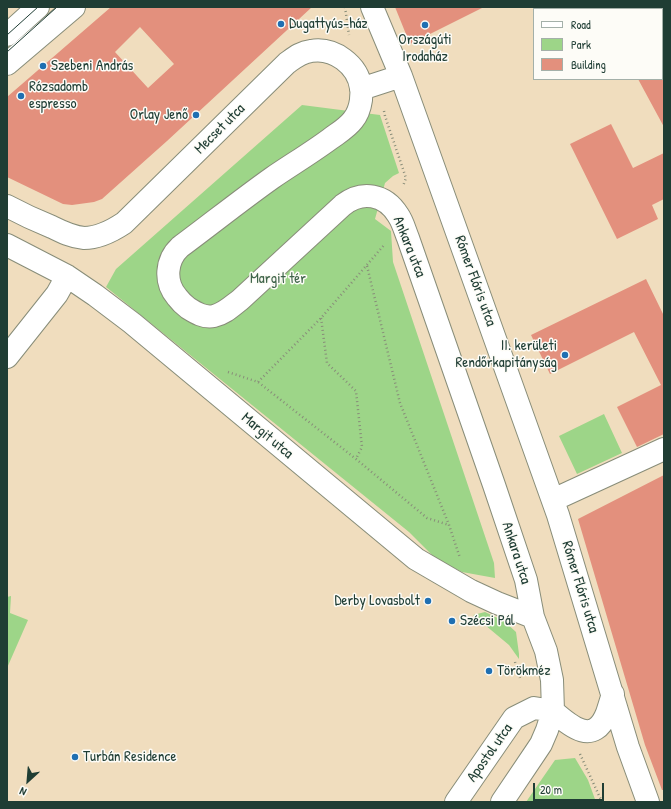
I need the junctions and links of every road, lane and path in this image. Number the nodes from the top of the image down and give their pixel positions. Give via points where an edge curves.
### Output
1 (38, 7) edge
2 (74, 7) edge
3 (345, 7) edge
4 (372, 7) edge
5 (349, 35) dead end
6 (7, 36) edge
7 (7, 64) edge
8 (401, 76) junction
9 (362, 89) junction
10 (385, 116) dead end
11 (406, 178) dead end
12 (7, 206) edge
13 (386, 243) dead end
14 (7, 245) edge
15 (366, 266) junction
16 (67, 276) junction
17 (321, 318) junction
18 (7, 357) edge
19 (224, 370) dead end
20 (258, 382) junction
21 (664, 448) edge
22 (356, 459) junction
23 (553, 500) junction
24 (449, 525) junction
25 (471, 591) junction
26 (534, 617) junction
27 (515, 662) dead end
28 (520, 678) dead end
29 (613, 694) junction
30 (559, 717) junction
31 (456, 802) edge
32 (502, 802) edge
33 (602, 802) edge
34 (648, 802) edge

1 - 6 street
2 - 7 street
3 - 5 path
4 - 8 street, Rómer Flóris utca
8 - 9 street
8 - 23 street, Rómer Flóris utca
9 - 12 street, Mecset utca via 354,69 340,57 329,52 311,50 302,53 287,63 124,223 98,236 84,238 70,235
9 - 26 street, Ankara utca via 358,112 348,126 175,252 169,264 168,277 172,291 194,312 207,316 222,314 349,200 366,196 385,201 403,224 526,580
10 - 11 path
13 - 15 path
14 - 16 street, Margit utca
15 - 17 path
15 - 24 path via 400,403
16 - 18 street via 57,294
16 - 25 street, Margit utca via 132,323 416,559
17 - 20 path
17 - 22 path via 327,363 356,391 362,447
19 - 20 path
20 - 22 path
21 - 23 street
22 - 24 path via 427,518
23 - 29 street, Rómer Flóris utca
24 - 25 path
25 - 26 street, Margit utca
26 - 30 street, Ankara utca via 546,651
27 - 28 path
29 - 30 street via 601,724 592,731 579,730
29 - 34 street, Rómer Flóris utca via 628,747
30 - 31 street, Apostol utca via 534,708 514,718
30 - 32 street, Ankara utca via 547,730 542,744
30 - 33 path

